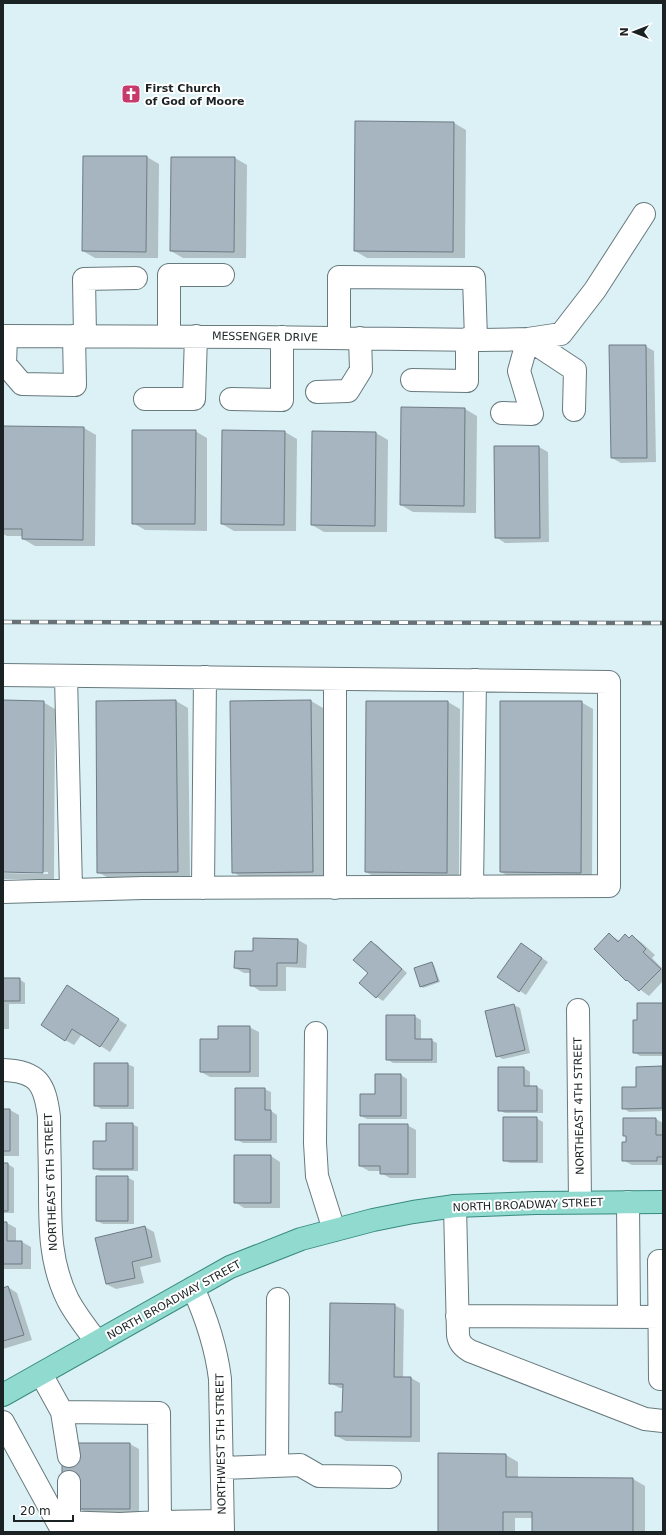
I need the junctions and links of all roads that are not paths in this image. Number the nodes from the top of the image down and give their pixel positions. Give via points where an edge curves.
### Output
1 (644, 214) dead end
2 (223, 275) dead end
3 (136, 278) dead end
4 (4, 336) edge
5 (80, 336) junction
6 (169, 336) junction
7 (196, 336) junction
8 (282, 337) junction
9 (339, 338) junction
10 (360, 338) junction
11 (472, 339) junction
12 (528, 339) junction
13 (412, 380) dead end
14 (317, 392) dead end
15 (145, 399) dead end
16 (231, 399) dead end
17 (574, 410) dead end
18 (502, 413) dead end
19 (3, 675) edge
20 (66, 676) junction
21 (205, 677) junction
22 (335, 679) junction
23 (475, 680) junction
24 (472, 887) junction
25 (203, 888) junction
26 (336, 888) junction
27 (71, 890) junction
28 (3, 892) edge
29 (578, 1010) dead end
30 (316, 1033) dead end
31 (3, 1070) edge
32 (580, 1202) junction
33 (628, 1202) junction
34 (663, 1202) edge
35 (455, 1206) junction
36 (334, 1230) junction
37 (663, 1260) edge
38 (193, 1288) junction
39 (278, 1299) dead end
40 (457, 1316) junction
41 (629, 1317) junction
42 (661, 1317) edge
43 (97, 1342) junction
44 (41, 1374) junction
45 (663, 1379) edge
46 (3, 1395) edge
47 (62, 1412) junction
48 (663, 1421) edge
49 (3, 1422) edge
50 (69, 1456) dead end
51 (277, 1466) junction
52 (222, 1468) junction
53 (390, 1477) dead end
54 (69, 1482) dead end
55 (160, 1522) junction
56 (64, 1526) edge
57 (223, 1526) edge
58 (123, 1528) edge

1 - 12 street, MESSENGER DRIVE via 595,290 561,334
2 - 6 street via 169,275
3 - 5 street via 84,279
4 - 5 street, MESSENGER DRIVE
4 - 5 street via 5,364 22,384 75,385
5 - 6 street, MESSENGER DRIVE
6 - 7 street, MESSENGER DRIVE
7 - 8 street, MESSENGER DRIVE
7 - 15 street via 194,399
8 - 9 street, MESSENGER DRIVE
8 - 16 street via 282,400
9 - 10 street, MESSENGER DRIVE
9 - 11 street via 339,277 474,278
10 - 11 street, MESSENGER DRIVE
10 - 14 street via 361,370 348,391
11 - 12 street, MESSENGER DRIVE
11 - 13 street via 467,381
12 - 17 street via 575,370
12 - 18 street via 519,371 532,414
19 - 20 street
20 - 21 street
20 - 27 street
21 - 22 street
21 - 25 street
22 - 23 street
22 - 26 street
23 - 24 street
23 - 24 street via 609,682 609,886
24 - 26 street
25 - 26 street
25 - 27 street
27 - 28 street
29 - 32 street, NORTHEAST 4TH STREET
30 - 36 street via 317,1176
31 - 43 street, NORTHEAST 6TH STREET via 26,1073 34,1077 40,1084 47,1102 51,1248 67,1298
32 - 33 main road, NORTH BROADWAY STREET
32 - 35 main road, NORTH BROADWAY STREET
33 - 34 main road, NORTH BROADWAY STREET
33 - 41 street
35 - 36 main road, NORTH BROADWAY STREET via 413,1212
35 - 40 street
36 - 38 main road, NORTH BROADWAY STREET via 267,1251 230,1267
37 - 42 street via 659,1261
38 - 43 main road, NORTH BROADWAY STREET
38 - 52 street, NORTHWEST 5TH STREET via 207,1320 217,1356 222,1399
39 - 51 street
40 - 41 street
40 - 48 street via 458,1340 470,1351 645,1419
41 - 42 street
42 - 45 street via 660,1379
43 - 44 main road, NORTH BROADWAY STREET
44 - 46 main road, NORTH BROADWAY STREET
44 - 47 street
47 - 50 street
47 - 55 street via 158,1413
49 - 56 street
51 - 52 street
51 - 53 street via 300,1465 319,1476
52 - 57 street, NORTHWEST 5TH STREET
54 - 56 street
55 - 57 street
55 - 58 street
56 - 58 street

